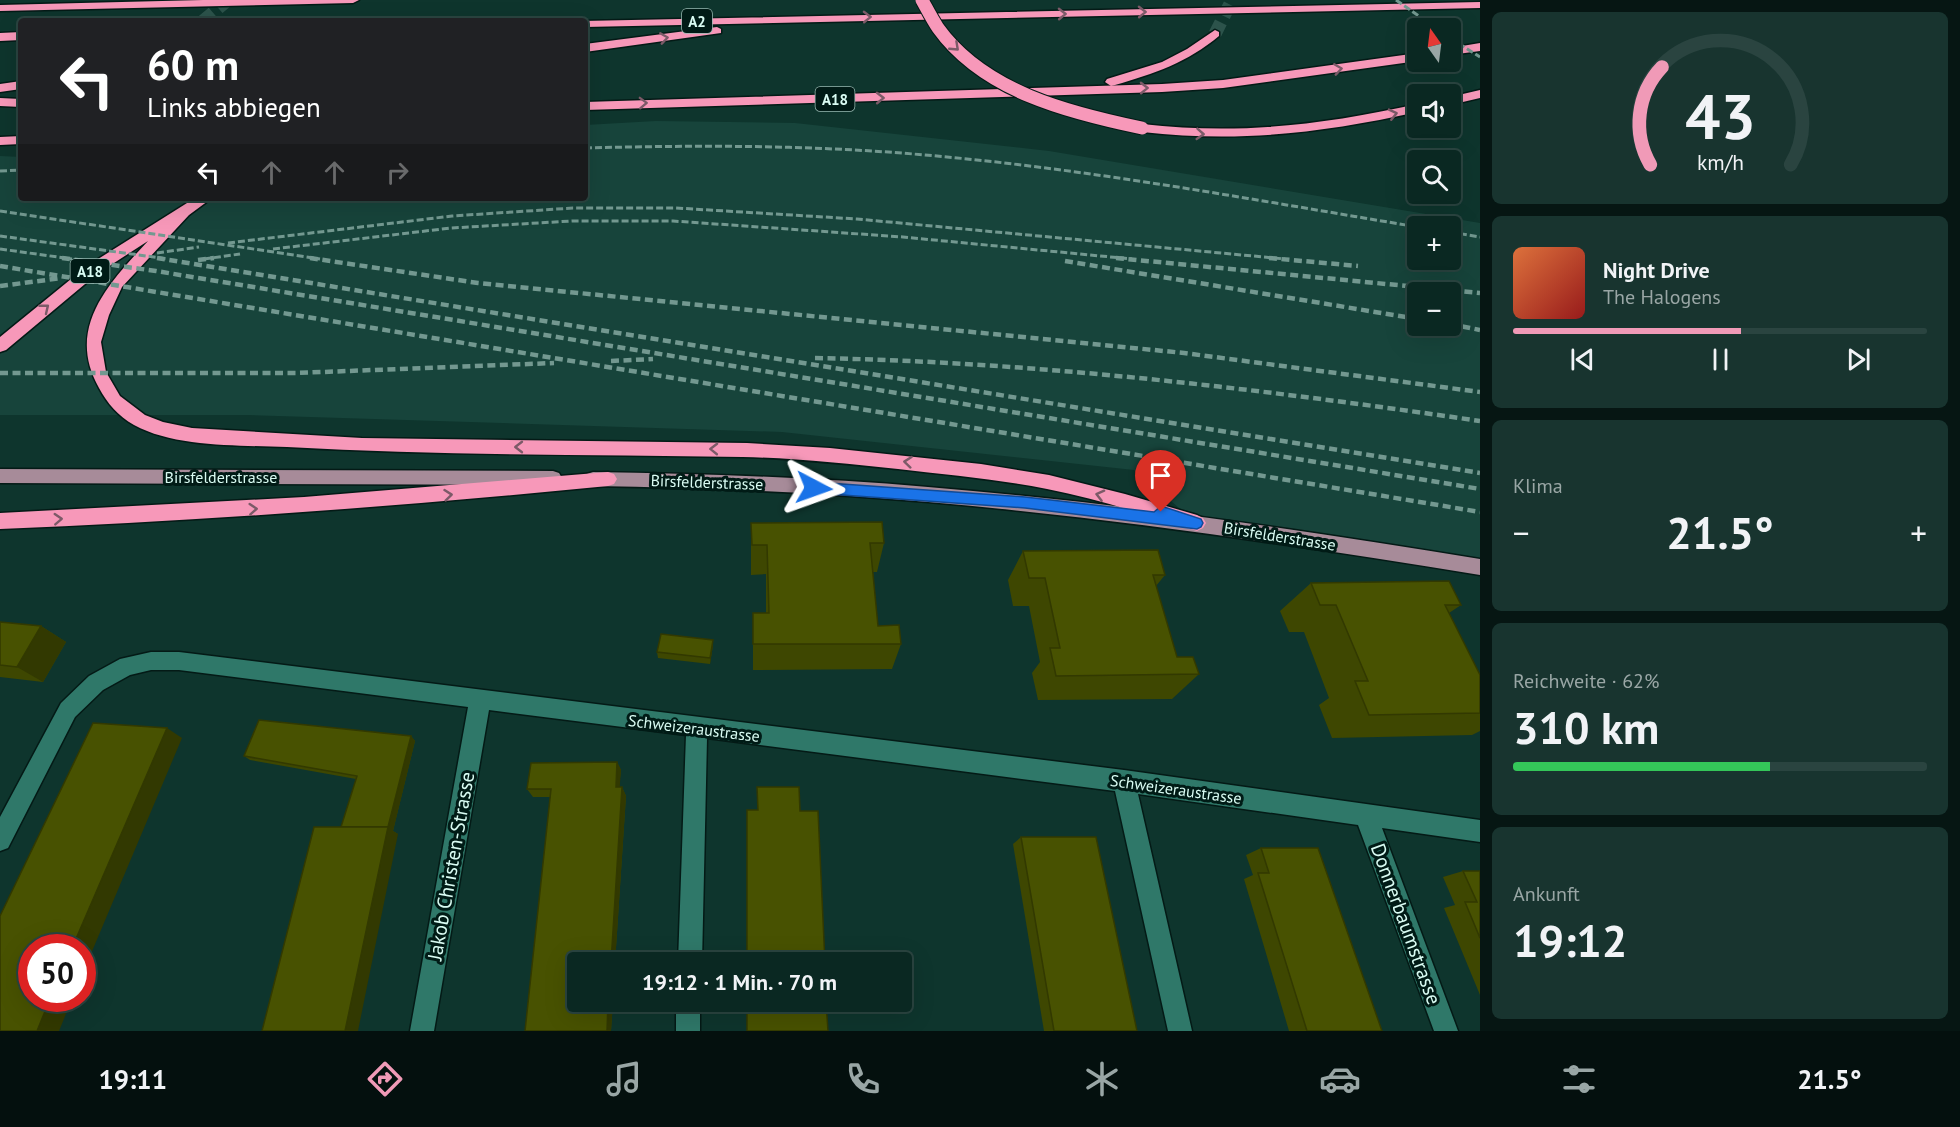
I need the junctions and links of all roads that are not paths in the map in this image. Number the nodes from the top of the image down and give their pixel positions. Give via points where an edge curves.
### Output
1 (32, 0) edge
2 (353, 0) edge
3 (922, 0) edge
4 (0, 2) edge
5 (1480, 5) edge
6 (0, 8) edge
7 (809, 18) junction
8 (588, 24) edge
9 (1215, 34) tunnel mouth
10 (18, 36) edge
11 (0, 37) edge
12 (1480, 47) edge
13 (588, 48) edge
14 (1461, 50) edge
15 (1407, 59) edge
16 (18, 86) edge
17 (0, 89) edge
18 (1086, 89) junction
19 (1480, 94) edge
20 (1461, 98) edge
21 (0, 102) edge
22 (18, 103) edge
23 (588, 106) edge
24 (1407, 110) edge
25 (18, 140) edge
26 (0, 141) edge
27 (199, 201) edge
28 (188, 207) junction
29 (0, 346) edge
30 (0, 476) edge
31 (608, 479) junction
32 (0, 521) edge
33 (1197, 523) junction
34 (1480, 567) edge
35 (480, 700) junction
36 (696, 728) junction
37 (1124, 781) junction
38 (1366, 816) junction
39 (1480, 831) edge
40 (0, 840) edge
41 (690, 952) edge
42 (688, 1012) edge
43 (422, 1031) edge
44 (688, 1031) edge
45 (1180, 1031) edge
46 (1446, 1031) edge

1 - 4 highway
2 - 6 highway
3 -> 24 highway, bridge via 950,43 987,72 1059,107 1099,119 1142,128 1219,135 1275,134
7 -> 5 highway, A2
7 - 8 highway, A2
13 -> 7 highway
9 - 18 highway, A18 via 1186,57
10 - 11 highway
12 - 14 highway
18 -> 15 highway via 1223,84
16 - 17 street
23 -> 18 highway, A18
19 - 20 highway
21 - 22 highway
25 - 26 highway
27 - 28 highway, A18
29 -> 28 highway, A18 via 92,270
33 -> 28 highway via 1049,482 850,457 747,450 362,445 192,435 162,428 139,420 114,400 98,372 93,342 116,284
30 - 31 main road, Birsfelderstrasse
32 -> 31 highway via 414,498
31 - 33 main road, Birsfelderstrasse via 739,483 1025,502
33 - 34 main road, Birsfelderstrasse
35 - 36 street, Schweizeraustrasse
35 - 40 street, Schweizeraustrasse via 179,661 127,666 96,683 68,710
35 - 43 street, Jakob Christen-Strasse
36 - 37 street, Schweizeraustrasse
36 - 41 street
37 - 38 street, Schweizeraustrasse
37 - 45 street
38 - 39 street, Schweizeraustrasse
38 - 46 street, Donnerbaumstrasse
42 - 44 street

